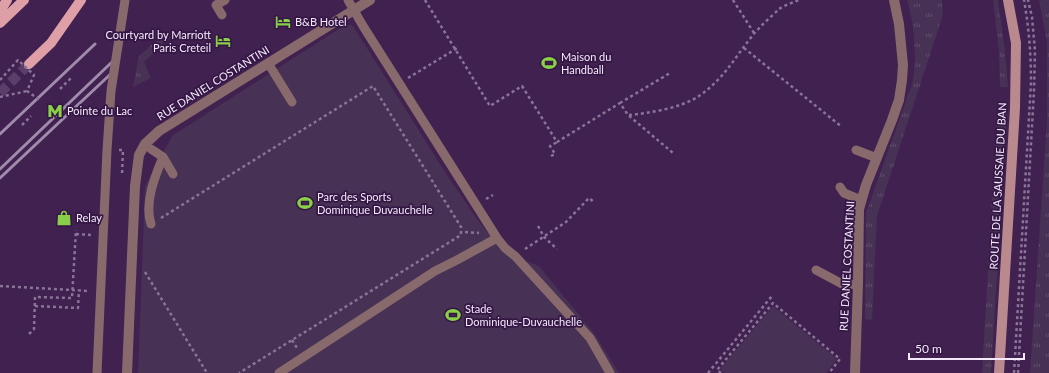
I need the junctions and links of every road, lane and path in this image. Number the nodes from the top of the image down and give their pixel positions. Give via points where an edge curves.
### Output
1 (7, 0) edge
2 (24, 0) edge
3 (81, 0) edge
4 (125, 0) edge
5 (225, 0) edge
6 (348, 0) edge
7 (370, 0) edge
8 (425, 0) edge
9 (733, 0) edge
10 (798, 0) edge
11 (894, 0) edge
12 (1008, 0) edge
13 (1028, 0) edge
14 (354, 10) junction
15 (0, 11) edge
16 (222, 15) dead end
17 (0, 23) edge
18 (754, 33) junction
19 (459, 47) dead end
20 (744, 48) junction
21 (456, 49) junction
22 (268, 63) junction
23 (29, 64) tunnel mouth
24 (670, 73) dead end
25 (71, 78) dead end
26 (0, 80) edge
27 (399, 84) junction
28 (60, 88) dead end
29 (27, 91) junction
30 (0, 97) edge
31 (41, 101) dead end
32 (292, 102) dead end
33 (620, 103) junction
34 (628, 115) junction
35 (31, 116) dead end
36 (22, 125) dead end
37 (842, 127) dead end
38 (557, 142) junction
39 (151, 149) dead end
40 (856, 150) dead end
41 (673, 153) dead end
42 (550, 156) dead end
43 (163, 157) junction
44 (877, 158) junction
45 (173, 174) dead end
46 (840, 187) dead end
47 (861, 200) junction
48 (594, 202) dead end
49 (87, 215) dead end
50 (92, 215) dead end
51 (151, 224) joint
52 (538, 226) dead end
53 (76, 230) dead end
54 (544, 237) junction
55 (497, 238) junction
56 (557, 248) dead end
57 (515, 256) junction
58 (141, 266) dead end
59 (816, 270) dead end
60 (858, 284) junction
61 (0, 286) edge
62 (73, 289) junction
63 (79, 290) junction
64 (89, 290) dead end
65 (772, 296) dead end
66 (35, 306) junction
67 (29, 334) dead end
68 (97, 373) edge
69 (127, 373) edge
70 (207, 373) edge
71 (239, 373) edge
72 (279, 373) edge
73 (610, 373) edge
74 (708, 373) edge
75 (721, 373) edge
76 (829, 373) edge
77 (855, 373) edge
78 (999, 373) edge
79 (1018, 373) edge

1 - 15 main road
2 - 17 main road
3 - 23 main road via 51,43
4 - 68 lane, bridge via 111,91
5 - 16 lane via 216,6
6 - 14 lane
7 - 14 street, RUE DANIEL COSTANTINI
8 - 21 path
9 - 18 path
10 - 18 path via 781,8
11 - 44 street, RUE DANIEL COSTANTINI via 899,24 902,80 899,100
12 - 78 main road, ROUTE DE LA SAUSSAIE DU BAN via 1016,43 1015,108
13 - 79 path via 1035,51 1034,91
14 - 22 street, RUE DANIEL COSTANTINI
14 - 27 lane
18 - 20 path
19 - 21 path
20 - 34 path via 727,71 698,97 673,107
20 - 37 path
21 - 27 path
21 - 38 path via 490,106 522,86
22 - 32 lane
22 - 69 street, RUE DANIEL COSTANTINI via 159,130 145,144 139,155 135,186
24 - 33 path
25 - 28 path
26 - 29 path, bridge via 18,60 34,75
27 - 55 lane
29 - 30 path
29 - 31 path, bridge
33 - 34 path
33 - 38 path
34 - 41 path
35 - 36 path
38 - 42 path via 550,146 555,154
39 - 43 lane
40 - 44 lane
43 - 45 lane
43 - 51 lane via 152,189 149,206
44 - 47 street, RUE DANIEL COSTANTINI
46 - 47 lane via 844,193
47 - 60 street, RUE DANIEL COSTANTINI
48 - 54 path via 589,198 566,222
49 - 50 path
51 - 71 path via 373,86 461,227 461,235
52 - 54 path
53 - 62 path
54 - 56 path
54 - 57 path
55 - 57 lane
55 - 72 lane via 435,271
57 - 73 lane via 590,338
58 - 70 path
59 - 60 lane via 844,285
60 - 77 street, RUE DANIEL COSTANTINI
61 - 62 path
62 - 63 path
62 - 66 path via 72,298 35,297
63 - 64 path
63 - 66 path via 78,308
65 - 74 path
66 - 67 path via 34,329
75 - 76 path via 717,370 773,303 840,359

